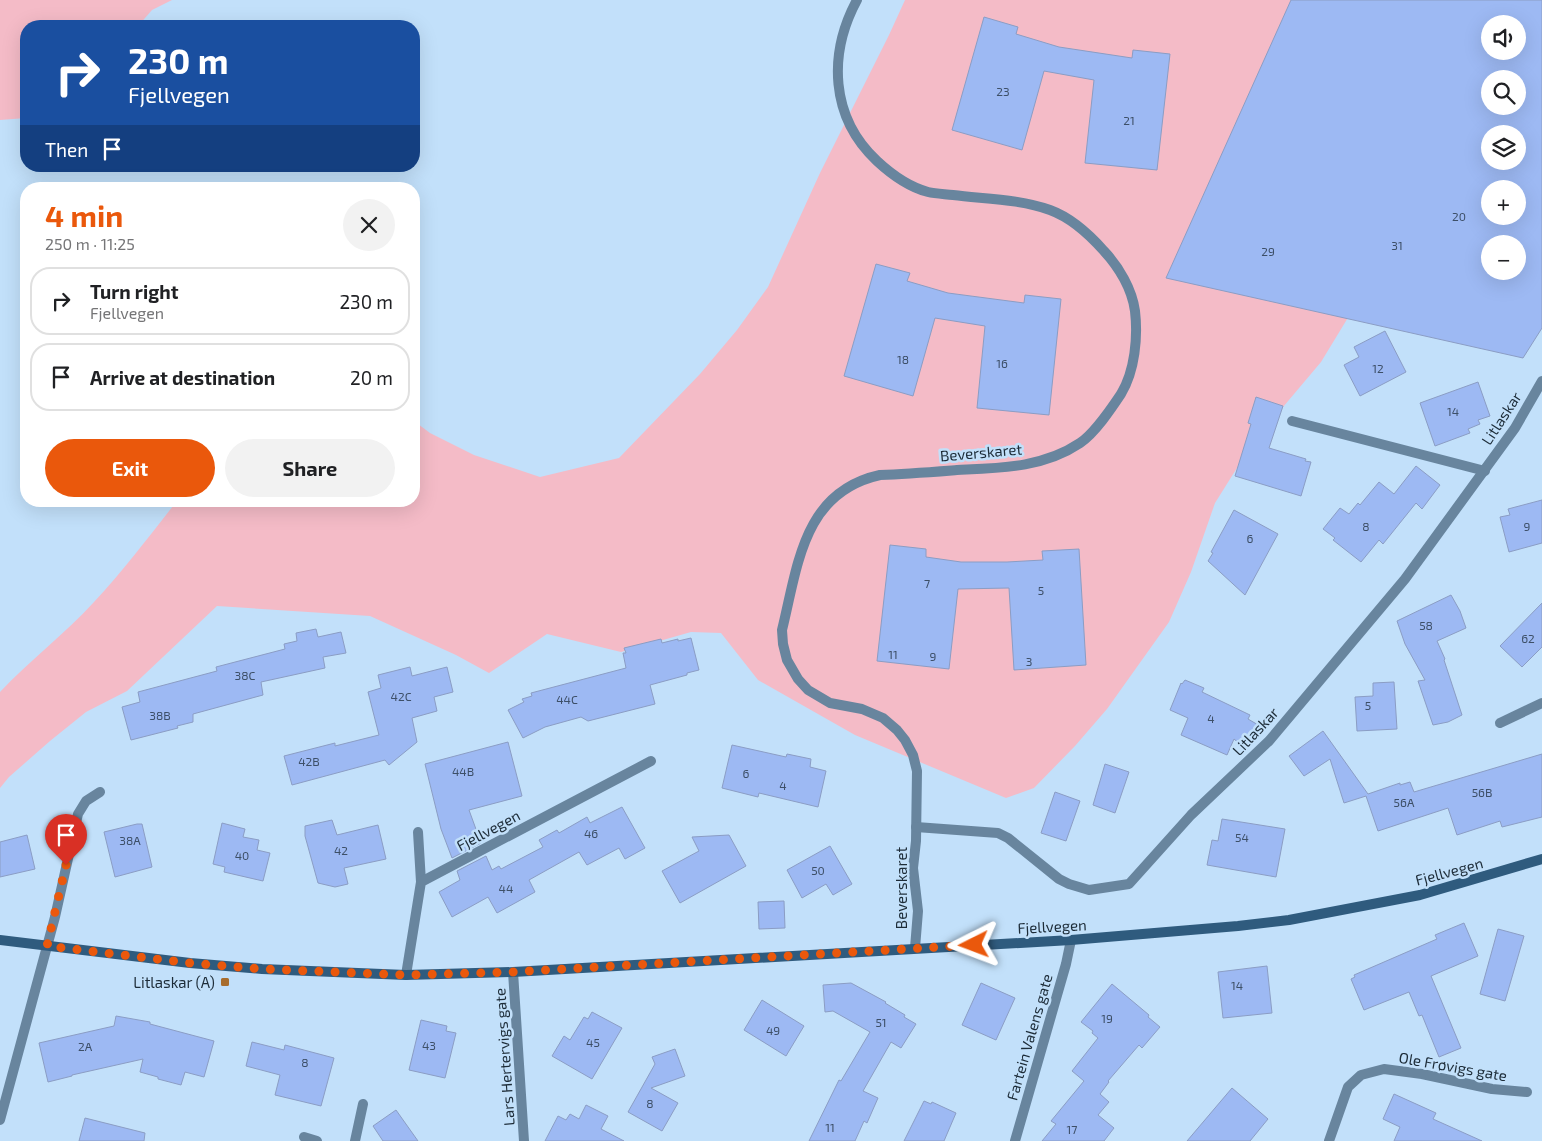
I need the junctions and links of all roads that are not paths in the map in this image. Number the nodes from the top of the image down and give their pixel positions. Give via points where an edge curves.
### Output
1 (857, 0) edge
2 (1542, 381) edge
3 (1292, 421) dead end
4 (1484, 471) junction
5 (1542, 703) edge
6 (1500, 723) dead end
7 (651, 761) dead end
8 (100, 792) dead end
9 (916, 827) junction
10 (418, 832) dead end
11 (998, 834) joint
12 (1542, 859) edge
13 (421, 882) junction
14 (0, 940) edge
15 (1071, 940) junction
16 (47, 946) junction
17 (915, 948) junction
18 (513, 972) junction
19 (406, 975) junction
20 (1527, 1092) dead end
21 (363, 1104) dead end
22 (0, 1120) edge
23 (304, 1137) dead end
24 (317, 1141) edge
25 (355, 1141) edge
26 (524, 1141) edge
27 (1015, 1141) edge
28 (1330, 1141) edge

1 - 9 street, Beverskaret via 839,50 838,87 852,128 876,160 890,173 928,192 1018,203 1050,210 1073,222 1094,239 1125,279 1133,299 1136,326 1135,348 1122,392 1082,442 1054,458 1014,467 880,475 865,479 830,500 818,515 802,547 782,630 787,660 808,690 841,706 862,709 884,718 905,740 917,771
2 - 4 street, Litlaskar via 1515,428
3 - 4 street
4 - 11 street, Litlaskar via 1405,579 1269,741 1191,815 1129,884 1089,890 1074,886
5 - 6 street
7 - 13 street, Fjellvegen
8 - 16 street via 86,801 78,814
9 - 11 street, Beverskaret
9 - 17 street, Beverskaret via 913,868 918,912
10 - 13 street
12 - 15 main road, Fjellvegen via 1420,895 1289,920
13 - 19 street
14 - 16 main road, Fjellvegen
15 - 17 main road, Fjellvegen
15 - 27 street, Fartein Valens gate
16 - 19 main road, Fjellvegen via 199,964
16 - 22 street
17 - 18 main road, Fjellvegen
18 - 19 main road, Fjellvegen
18 - 26 street, Lars Hertervigs gate
20 - 28 street, Ole Frøvigs gate via 1492,1089 1384,1069 1361,1075 1348,1087
21 - 25 street
23 - 24 street

